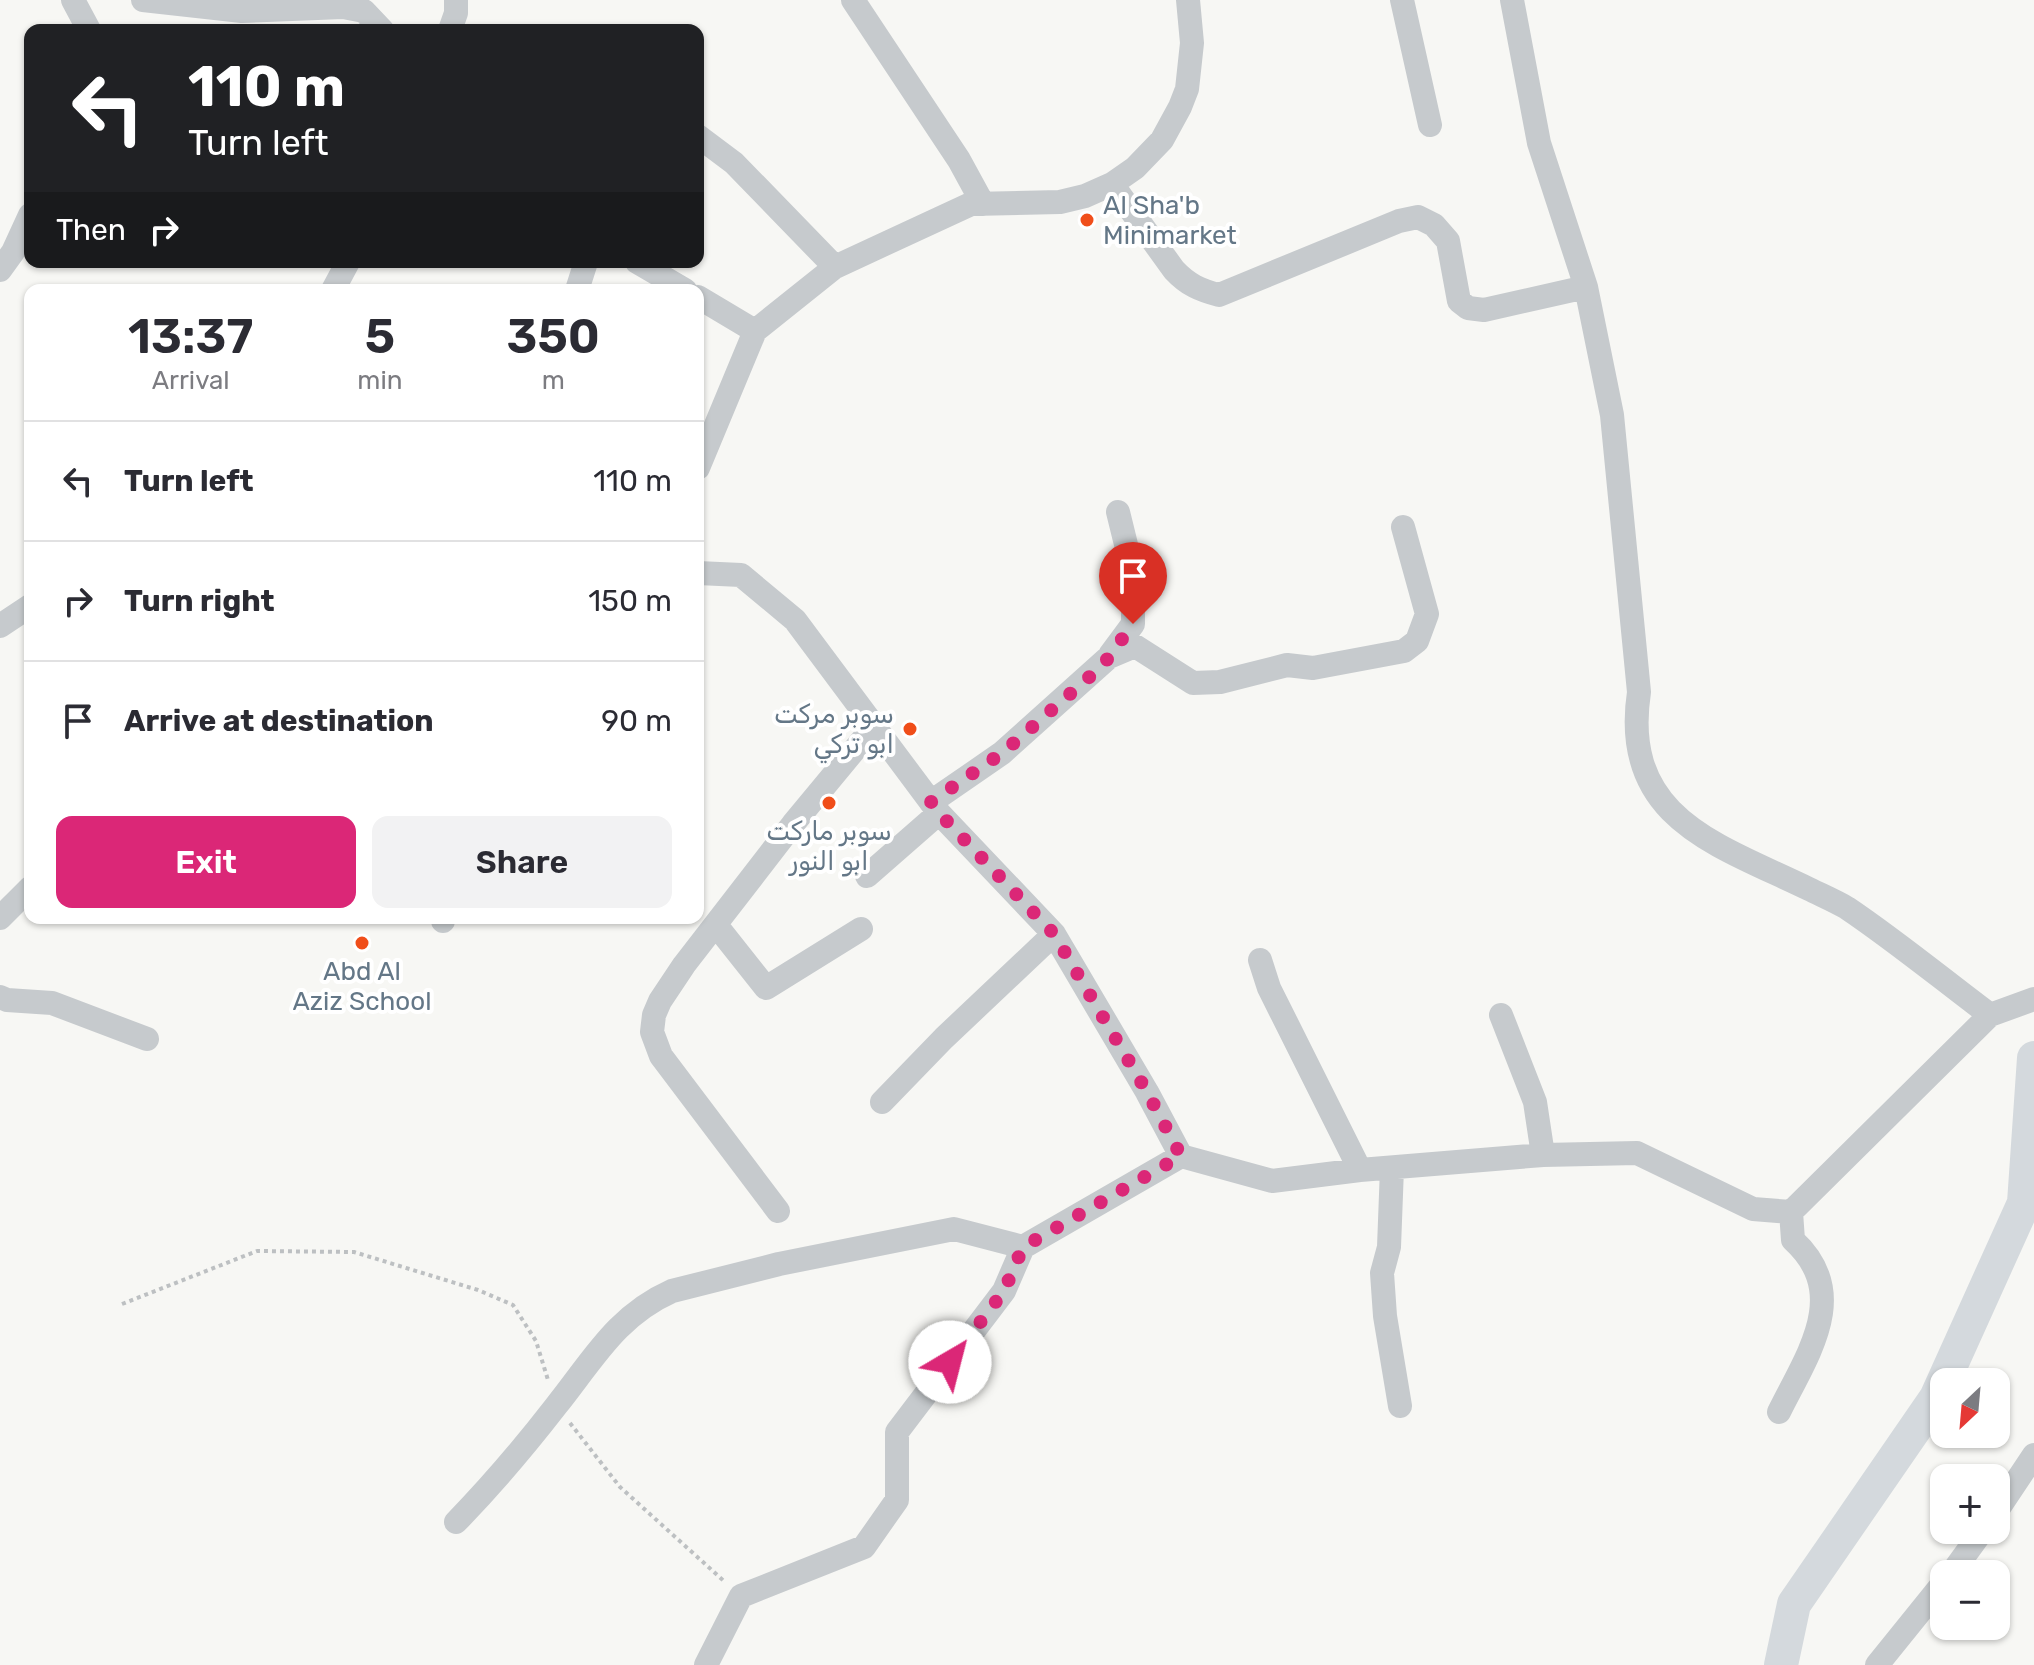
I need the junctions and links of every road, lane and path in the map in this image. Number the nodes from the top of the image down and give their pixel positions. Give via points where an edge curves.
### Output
1 (73, 0) edge
2 (143, 0) edge
3 (456, 0) edge
4 (853, 0) edge
5 (1188, 0) edge
6 (1402, 0) edge
7 (1512, 0) edge
8 (86, 24) edge
9 (376, 24) edge
10 (452, 24) edge
11 (1430, 125) dead end
12 (704, 140) edge
13 (1112, 184) junction
14 (983, 204) junction
15 (24, 228) edge
16 (835, 267) junction
17 (647, 268) edge
18 (0, 270) edge
19 (675, 284) edge
20 (1586, 287) junction
21 (704, 301) edge
22 (755, 331) junction
23 (704, 454) edge
24 (1118, 512) dead end
25 (1403, 527) dead end
26 (704, 573) edge
27 (24, 610) edge
28 (0, 626) edge
29 (1109, 657) junction
30 (875, 725) junction
31 (935, 807) junction
32 (867, 876) dead end
33 (24, 894) edge
34 (0, 918) edge
35 (716, 925) junction
36 (861, 929) dead end
37 (1054, 934) junction
38 (1260, 960) dead end
39 (0, 997) edge
40 (2034, 999) edge
41 (1501, 1015) dead end
42 (1990, 1015) junction
43 (147, 1039) dead end
44 (2034, 1058) edge
45 (882, 1102) dead end
46 (1543, 1155) junction
47 (1181, 1156) junction
48 (1392, 1168) junction
49 (1360, 1170) junction
50 (778, 1211) dead end
51 (1791, 1212) junction
52 (1023, 1247) junction
53 (122, 1304) dead end
54 (556, 1406) junction
55 (1400, 1406) dead end
56 (1779, 1412) dead end
57 (2034, 1455) edge
58 (2010, 1491) edge
59 (456, 1522) dead end
60 (741, 1596) junction
61 (1930, 1599) edge
62 (706, 1665) edge
63 (1781, 1665) edge
64 (1877, 1665) edge

1 - 8 street
2 - 9 street via 242,11 343,7 364,11
3 - 10 street
4 - 14 street
5 - 13 street via 1191,70 1180,107 1162,140
6 - 11 street
7 - 20 street via 1539,143
12 - 16 street via 734,163
13 - 14 street via 1060,202
13 - 20 street via 1186,283 1219,295 1418,217 1448,241 1459,301 1468,308 1484,310
14 - 16 street via 971,204
15 - 18 street
16 - 22 street
17 - 19 street
20 - 42 street via 1612,415 1639,692 1635,736 1651,786 1672,814 1700,836 1845,907
21 - 22 street
22 - 23 street
24 - 29 street via 1133,573 1133,624
25 - 29 street via 1427,614 1417,641 1404,651 1193,683 1135,646
26 - 30 street via 741,575 795,620
27 - 28 street
29 - 31 street
30 - 31 street
30 - 35 street
31 - 32 street
31 - 37 street
33 - 34 street
35 - 36 street via 766,988
35 - 50 street via 657,1007 654,1040 662,1058
37 - 45 street
37 - 47 street
38 - 49 street
39 - 43 street via 52,1003
40 - 42 street
41 - 46 street via 1535,1102
42 - 51 street
44 - 63 main road via 2024,1203 1936,1398 1794,1604
46 - 48 street
46 - 51 street via 1637,1153 1753,1209
47 - 49 street via 1272,1181
47 - 52 street
48 - 49 street
48 - 55 street via 1389,1247 1382,1273
51 - 56 street via 1793,1240 1811,1256 1823,1301 1820,1328
52 - 54 street via 954,1229 672,1291 625,1319
52 - 60 street via 1004,1291 897,1432 897,1500 864,1547
53 - 54 path via 257,1251 354,1252 513,1305 536,1341
54 - 59 street
54 - 60 path via 620,1487
57 - 58 street
60 - 62 street
61 - 64 street

